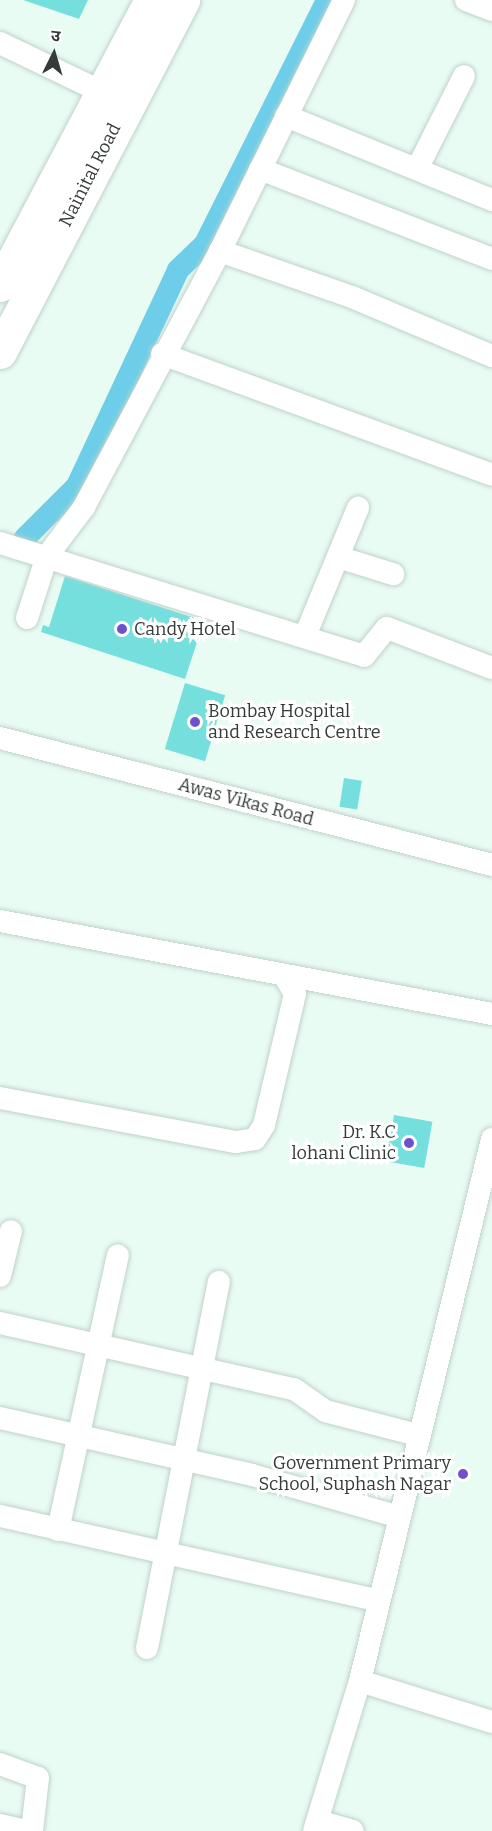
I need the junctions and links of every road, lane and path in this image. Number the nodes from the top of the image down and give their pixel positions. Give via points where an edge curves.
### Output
1 (151, 0) edge
2 (183, 0) edge
3 (344, 0) edge
4 (466, 0) edge
5 (492, 10) edge
6 (0, 43) edge
7 (464, 76) dead end
8 (102, 92) junction
9 (286, 116) junction
10 (260, 169) junction
11 (417, 169) junction
12 (492, 200) edge
13 (220, 251) junction
14 (492, 259) edge
15 (0, 285) edge
16 (0, 352) edge
17 (162, 354) junction
18 (492, 356) edge
19 (492, 475) edge
20 (358, 508) dead end
21 (0, 543) edge
22 (47, 556) junction
23 (338, 557) junction
24 (393, 574) dead end
25 (27, 618) dead end
26 (305, 636) junction
27 (492, 668) edge
28 (0, 738) edge
29 (492, 865) edge
30 (0, 921) edge
31 (285, 977) junction
32 (492, 1014) edge
33 (0, 1098) edge
34 (492, 1140) edge
35 (488, 1179) edge
36 (11, 1231) dead end
37 (118, 1256) dead end
38 (0, 1276) edge
39 (219, 1282) dead end
40 (0, 1323) edge
41 (99, 1346) junction
42 (204, 1368) junction
43 (0, 1418) edge
44 (79, 1435) junction
45 (418, 1435) junction
46 (185, 1459) junction
47 (0, 1516) edge
48 (399, 1517) junction
49 (58, 1530) junction
50 (164, 1554) junction
51 (379, 1601) junction
52 (147, 1648) dead end
53 (360, 1681) junction
54 (492, 1722) edge
55 (0, 1764) edge
56 (0, 1826) edge
57 (316, 1826) edge
58 (27, 1831) edge
59 (32, 1831) edge
60 (353, 1831) edge

1 - 8 highway, Nainital Road
2 - 16 highway, Nainital Road
3 - 9 street
4 - 5 street
6 - 8 street
7 - 11 street
8 - 15 highway, Nainital Road
9 - 10 street
9 - 11 street
10 - 13 street
10 - 14 street
11 - 12 street
13 - 17 street
13 - 18 street via 352,297
17 - 19 street
17 - 22 street via 84,507
20 - 23 street
21 - 22 street
22 - 25 street
22 - 26 street
23 - 24 street
23 - 26 street
26 - 27 street via 364,656 387,628
28 - 29 street, Awas Vikas Road
30 - 31 street
31 - 32 street
31 - 33 street via 295,994 264,1125 255,1139 236,1142
34 - 35 street
35 - 45 street
36 - 38 street
37 - 41 street
39 - 42 street
40 - 41 street
41 - 42 street
41 - 44 street
42 - 45 street via 294,1389 324,1411
42 - 46 street
43 - 44 street
44 - 46 street
44 - 49 street
45 - 48 street
46 - 48 street
46 - 50 street
47 - 49 street
48 - 51 street
49 - 50 street
50 - 51 street
50 - 52 street
51 - 53 street
53 - 54 street
53 - 57 street
55 - 59 street via 38,1778
56 - 58 street
57 - 60 street

